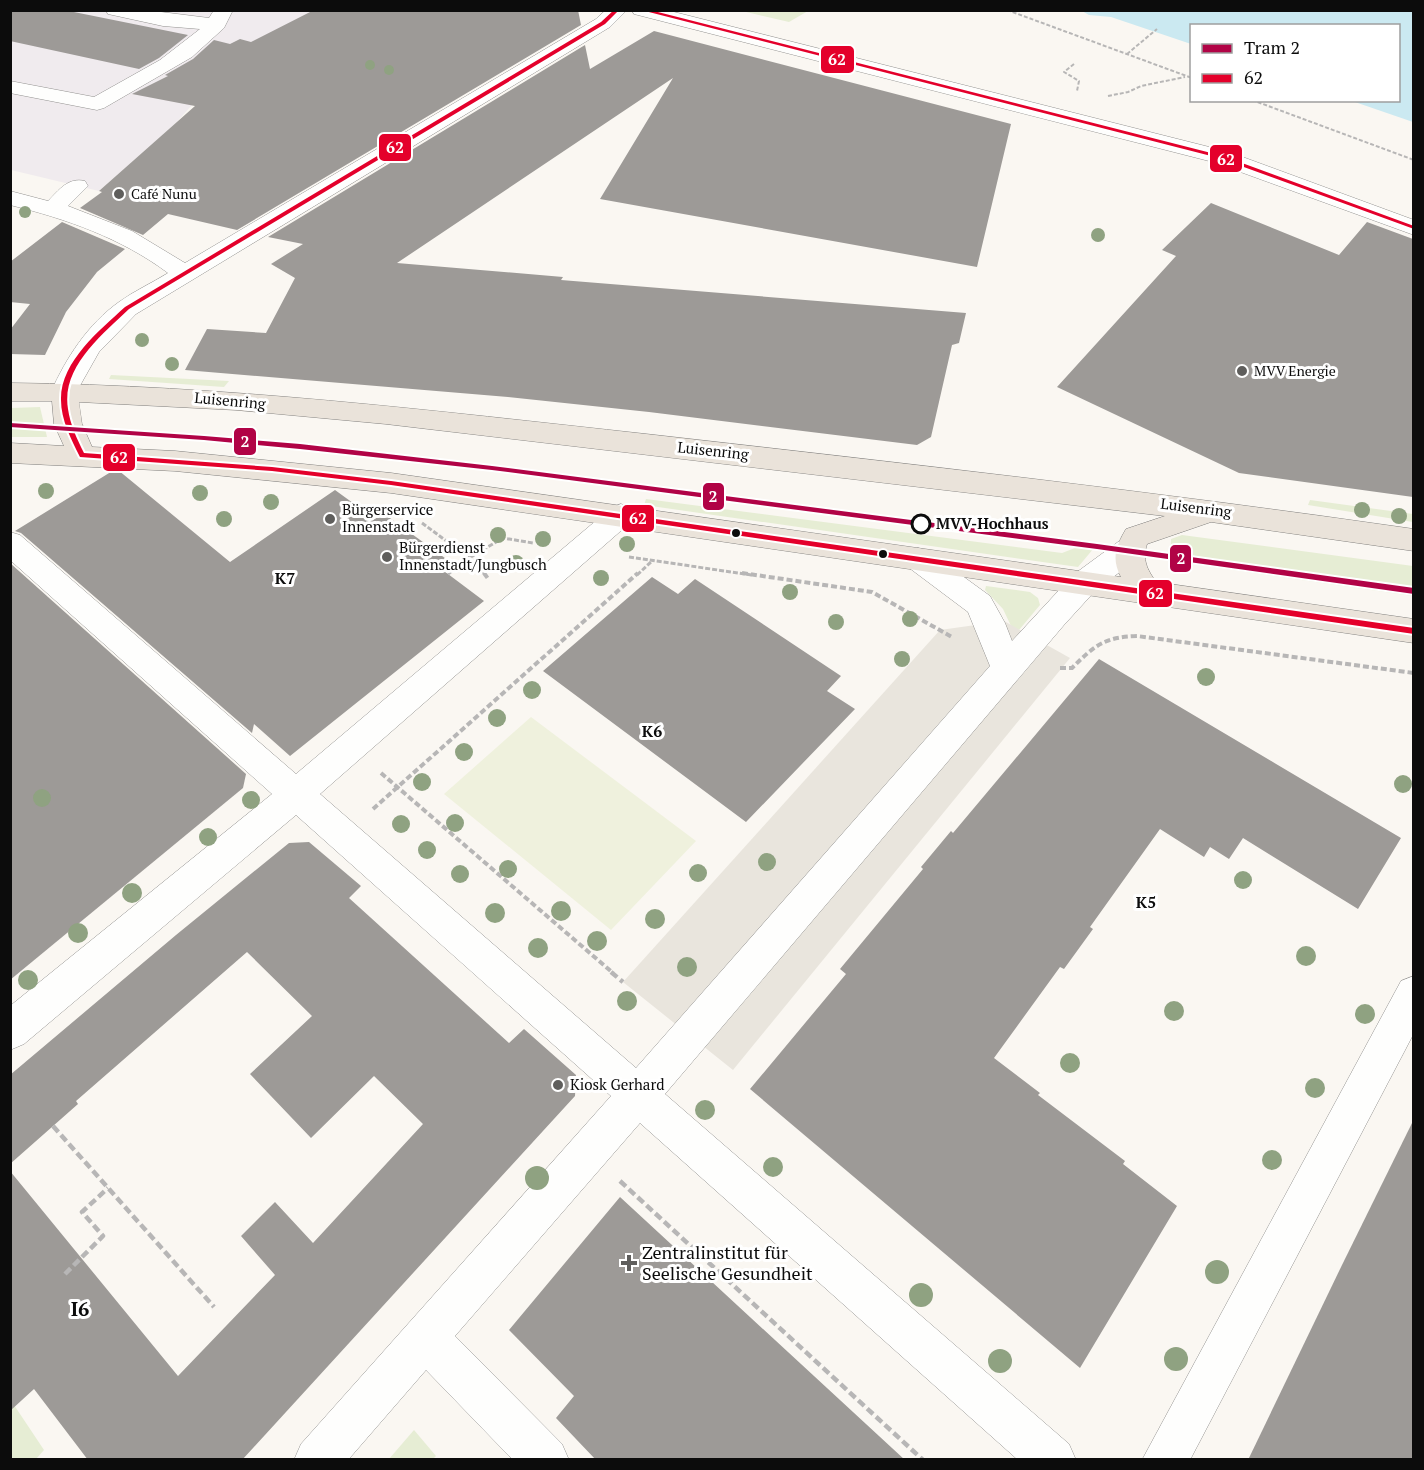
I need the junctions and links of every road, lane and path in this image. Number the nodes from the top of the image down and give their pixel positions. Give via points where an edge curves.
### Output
1 (115, 10) edge
2 (641, 10) edge
3 (1007, 10) edge
4 (615, 13) edge
5 (221, 17) edge
6 (1157, 29) dead end
7 (1126, 54) junction
8 (1074, 64) dead end
9 (1190, 77) edge
10 (10, 87) edge
11 (1078, 89) dead end
12 (1107, 96) dead end
13 (1257, 102) edge
14 (1413, 160) edge
15 (77, 186) dead end
16 (10, 198) edge
17 (53, 208) junction
18 (1413, 228) edge
19 (185, 274) junction
20 (10, 392) edge
21 (64, 392) junction
22 (82, 455) junction
23 (16, 458) edge
24 (1216, 510) junction
25 (621, 515) junction
26 (414, 517) dead end
27 (1413, 540) edge
28 (10, 543) edge
29 (581, 550) junction
30 (1128, 550) junction
31 (469, 558) junction
32 (918, 559) junction
33 (653, 560) junction
34 (448, 574) dead end
35 (1084, 583) junction
36 (1147, 593) junction
37 (515, 606) junction
38 (1413, 631) edge
39 (1007, 668) junction
40 (1413, 673) edge
41 (351, 747) junction
42 (398, 787) junction
43 (296, 794) junction
44 (372, 810) dead end
45 (623, 982) dead end
46 (1413, 994) edge
47 (10, 1031) edge
48 (638, 1095) junction
49 (53, 1126) dead end
50 (589, 1152) junction
51 (108, 1188) junction
52 (65, 1274) dead end
53 (214, 1307) dead end
54 (424, 1337) junction
55 (533, 1447) edge
56 (317, 1460) edge
57 (923, 1460) edge
58 (1053, 1460) edge
59 (1165, 1460) edge

1 - 5 street via 164,20
2 - 18 street via 1221,157
3 - 7 path
4 - 19 street
5 - 10 street via 195,47 97,104
6 - 7 path
7 - 9 path
8 - 11 path via 1064,72 1079,81
9 - 12 path
13 - 14 path
15 - 17 street
16 - 17 street
17 - 19 street via 81,216 145,245
19 - 21 street via 126,308 95,338 74,368
20 - 21 main road, Luisenring
21 - 22 main road via 68,424
21 - 24 main road, Luisenring via 374,414
22 - 23 main road
22 - 25 main road via 272,469
24 - 27 main road, Luisenring
24 - 30 main road via 1136,537
25 - 29 street
25 - 32 main road
26 - 31 path
28 - 43 street
29 - 31 path via 502,538
29 - 33 path
29 - 37 street
30 - 35 street
30 - 36 main road via 1131,568
31 - 34 path
31 - 37 path
32 - 35 main road
32 - 39 street via 979,604
33 - 39 path via 872,592
33 - 42 path
35 - 36 main road
35 - 39 street
36 - 38 main road
37 - 41 street
39 - 40 path via 1072,668 1098,642 1117,636 1137,636
39 - 48 street
41 - 42 path
41 - 43 street
42 - 44 path
42 - 45 path
43 - 47 street
43 - 48 street
46 - 59 street
48 - 50 street
48 - 58 street
49 - 51 path
50 - 54 street
50 - 57 path
51 - 52 path via 82,1212 104,1236
51 - 53 path
54 - 55 street
54 - 56 street

